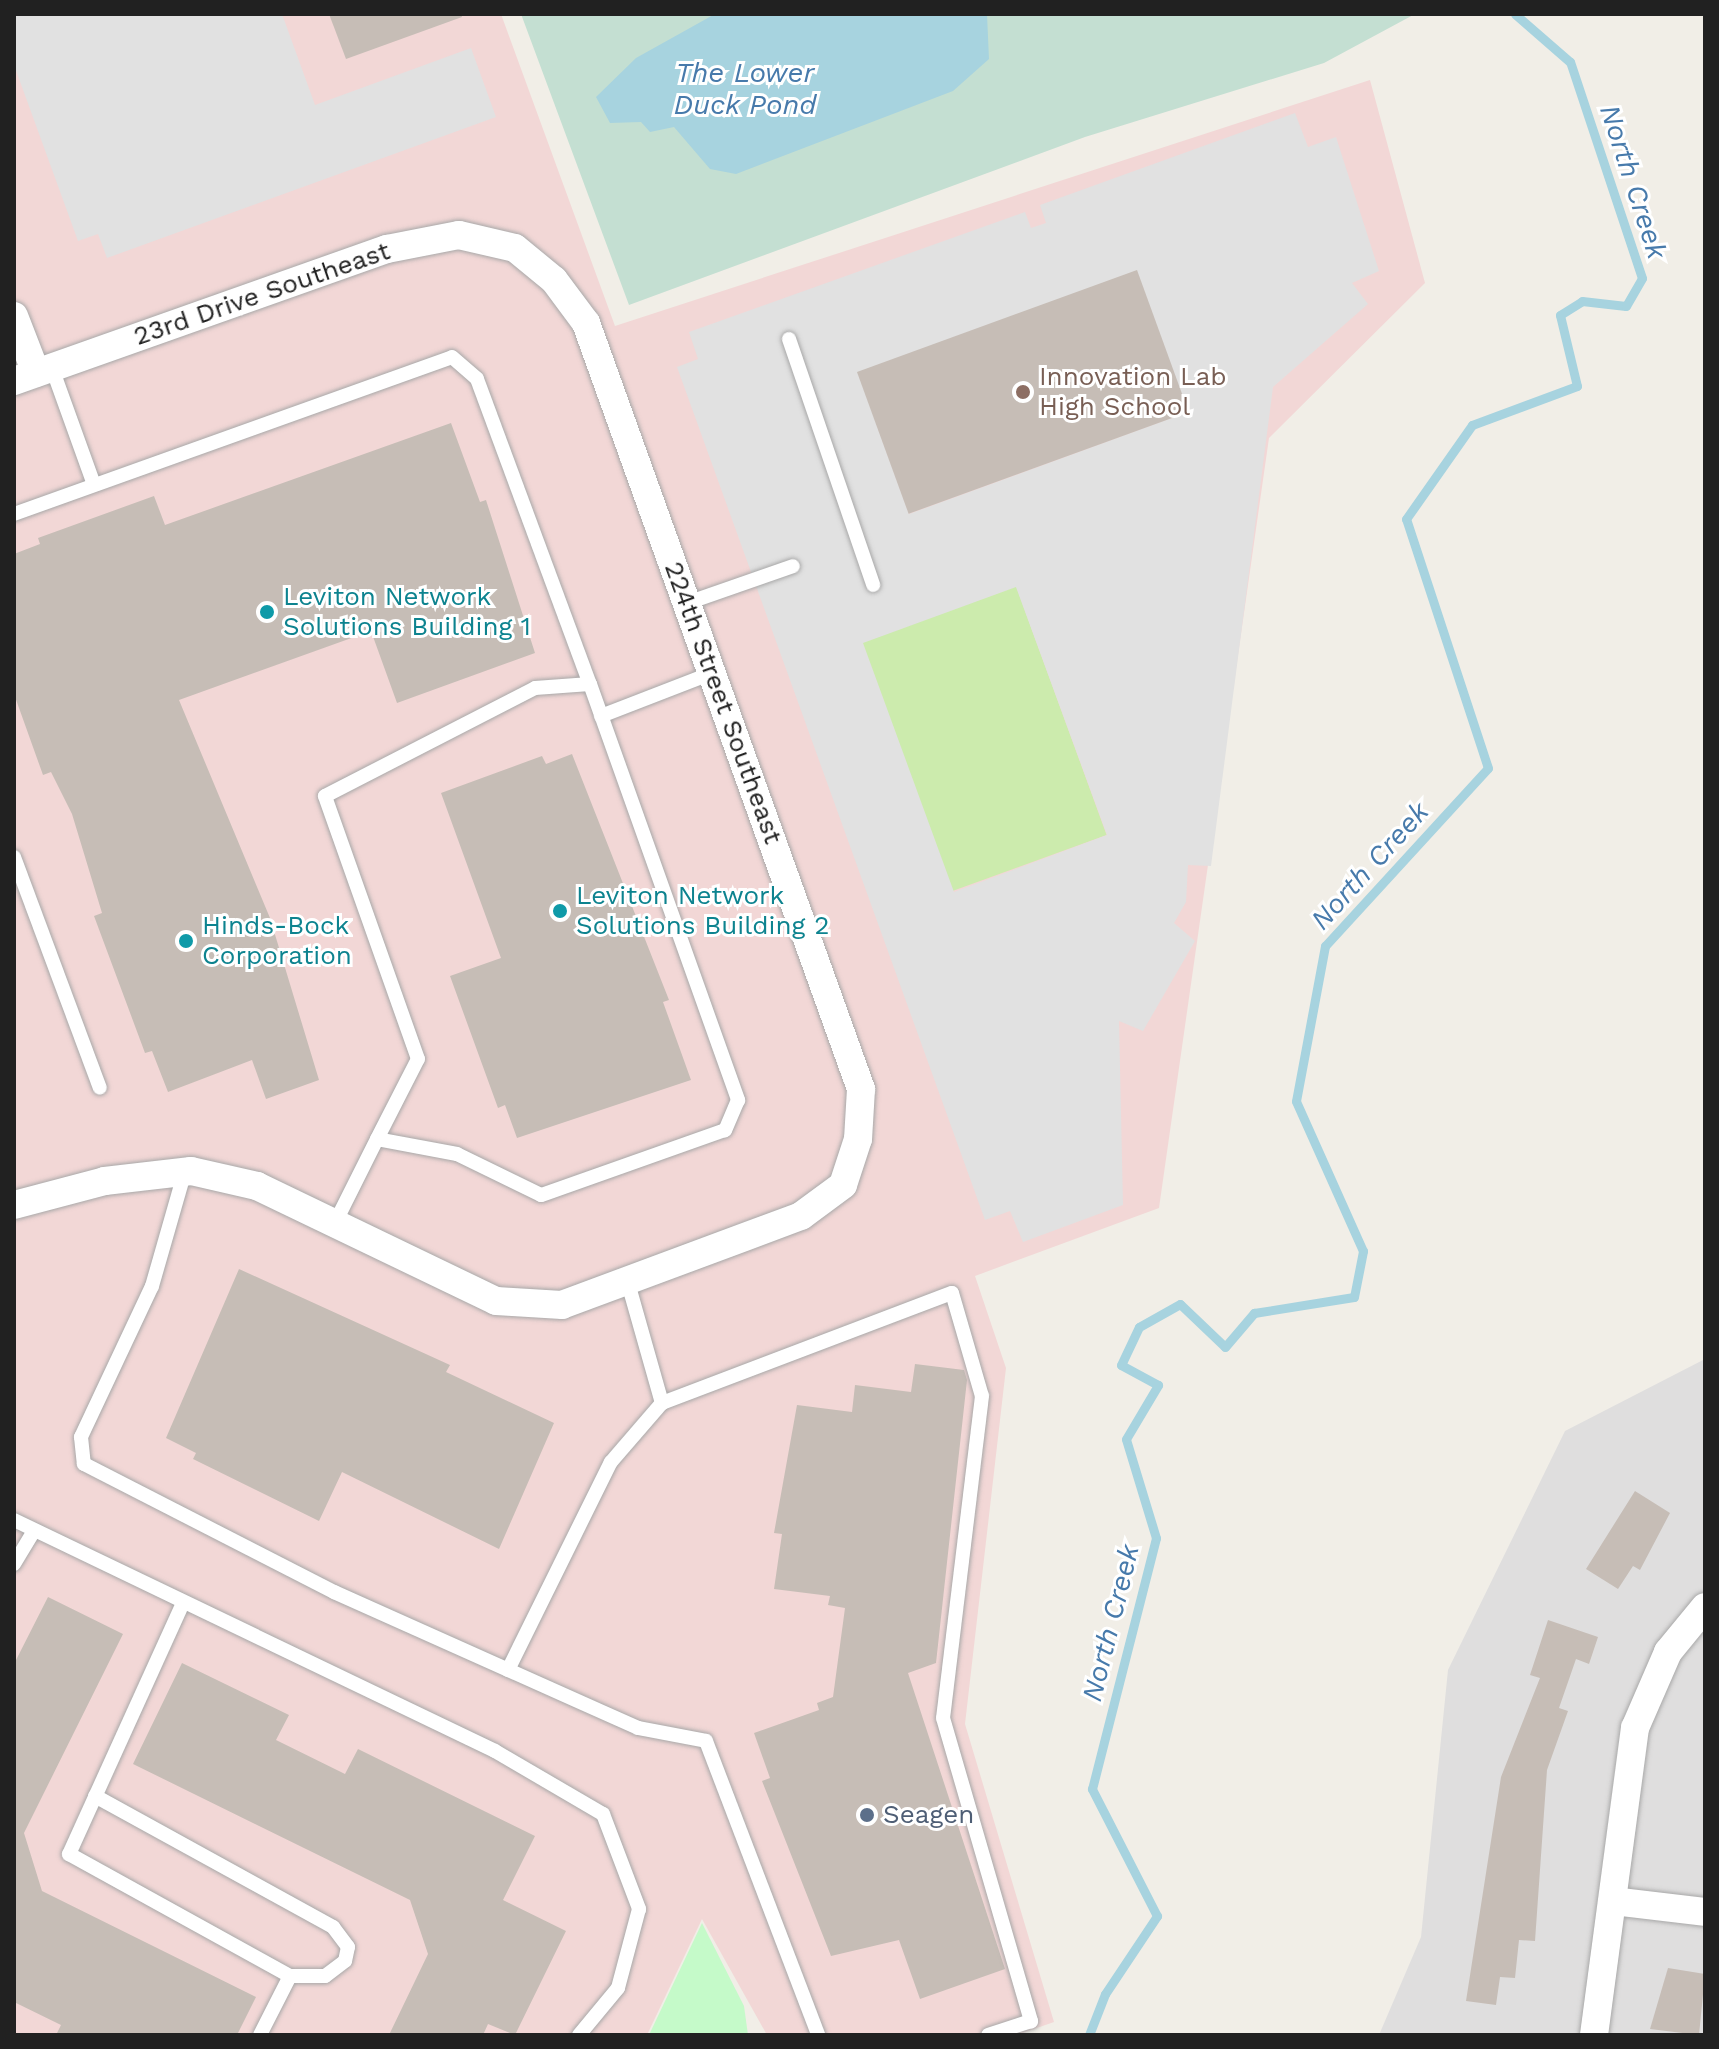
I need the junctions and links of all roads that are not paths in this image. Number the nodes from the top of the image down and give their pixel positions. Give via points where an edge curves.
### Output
1 (515, 248) joint
2 (14, 316) edge
3 (789, 339) dead end
4 (34, 374) edge
5 (93, 482) junction
6 (14, 514) edge
7 (793, 566) dead end
8 (873, 585) dead end
9 (687, 603) junction
10 (712, 673) junction
11 (590, 684) junction
12 (601, 716) junction
13 (14, 857) edge
14 (100, 1088) dead end
15 (377, 1139) junction
16 (185, 1171) junction
17 (14, 1205) edge
18 (335, 1223) junction
19 (628, 1283) junction
20 (662, 1403) junction
21 (14, 1520) edge
22 (34, 1531) junction
23 (14, 1564) edge
24 (183, 1603) junction
25 (1705, 1607) edge
26 (508, 1670) junction
27 (95, 1796) junction
28 (1613, 1901) junction
29 (1705, 1912) edge
30 (290, 1976) junction
31 (260, 2035) edge
32 (579, 2035) edge
33 (818, 2035) edge
34 (988, 2035) edge
35 (1594, 2035) edge

1 - 4 street, 23rd Drive Southeast via 459,235 387,249
1 - 9 street, 224th Street Southeast via 554,280 586,323
2 - 4 street
3 - 8 lane
4 - 5 lane
5 - 6 lane
5 - 11 lane via 452,357 477,379
7 - 9 lane
9 - 10 street, 224th Street Southeast
10 - 12 lane
10 - 19 street, 224th Street Southeast via 861,1089 858,1139 843,1185 801,1216
11 - 12 lane
11 - 15 lane via 535,688 325,796 418,1059
12 - 15 lane via 738,1100 725,1130 541,1195 457,1154
13 - 14 lane
15 - 18 lane
16 - 17 street via 105,1181
16 - 18 street via 257,1186
16 - 26 lane via 152,1286 81,1437 84,1464 334,1592
18 - 19 street via 496,1301 562,1305
19 - 20 lane
20 - 26 lane via 611,1462
20 - 34 lane via 952,1293 982,1396 943,1718 1031,2021
21 - 22 lane
22 - 23 lane
22 - 24 lane
24 - 27 lane
24 - 32 lane via 495,1751 603,1814 639,1909 618,1988
25 - 28 street via 1668,1652 1635,1728
26 - 33 lane via 638,1728 706,1741
27 - 30 lane via 69,1854
27 - 30 lane via 327,1921 348,1947 345,1961 325,1976
28 - 29 street
28 - 35 street
30 - 31 lane

